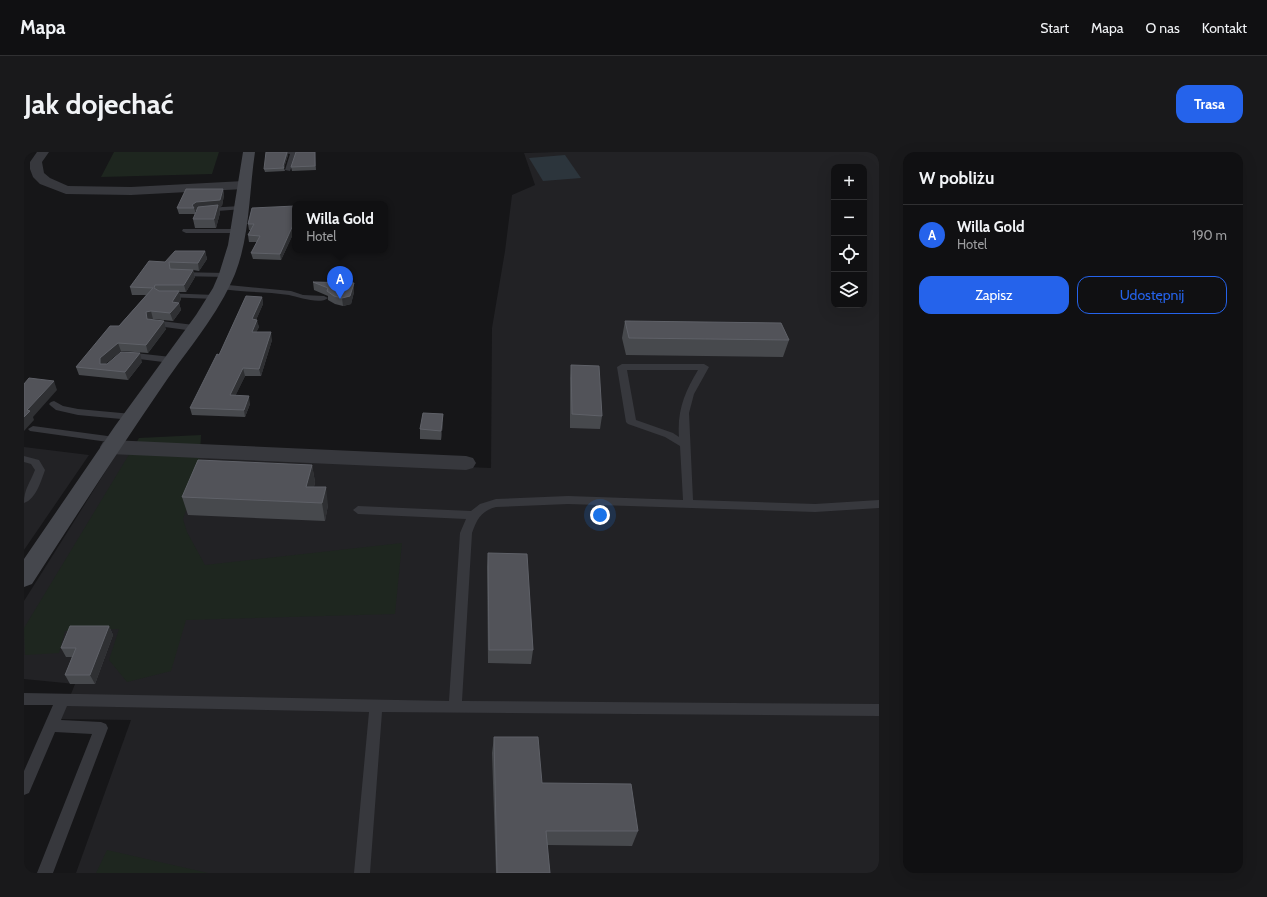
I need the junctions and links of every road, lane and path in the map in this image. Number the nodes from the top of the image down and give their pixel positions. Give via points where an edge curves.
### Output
1 (43, 152) edge
2 (249, 152) edge
3 (282, 152) edge
4 (288, 170) dead end
5 (244, 185) junction
6 (241, 208) junction
7 (198, 212) edge
8 (186, 231) dead end
9 (238, 231) junction
10 (175, 274) edge
11 (221, 286) junction
12 (162, 295) edge
13 (324, 298) dead end
14 (153, 323) edge
15 (194, 328) junction
16 (116, 360) edge
17 (171, 360) junction
18 (54, 404) dead end
19 (132, 417) junction
20 (33, 429) dead end
21 (113, 444) junction
22 (685, 445) junction
23 (24, 459) edge
24 (466, 463) dead end
25 (24, 499) edge
26 (688, 503) junction
27 (879, 504) edge
28 (358, 510) dead end
29 (472, 516) junction
30 (24, 578) edge
31 (24, 700) edge
32 (62, 701) junction
33 (376, 706) junction
34 (455, 707) junction
35 (879, 710) edge
36 (51, 726) junction
37 (24, 788) edge
38 (46, 873) edge
39 (362, 873) edge

1 - 5 street via 36,162 38,174 45,181 66,190 131,191
2 - 5 main road
3 - 4 lane via 294,152
5 - 6 main road
6 - 7 lane
6 - 9 main road
8 - 9 lane
9 - 11 main road
10 - 11 lane
11 - 12 lane
11 - 13 lane
11 - 15 main road
14 - 15 lane
15 - 17 main road
16 - 17 lane via 121,355
17 - 19 main road
18 - 19 lane via 57,408 69,411
19 - 21 main road
20 - 21 lane
21 - 24 street
21 - 30 main road
22 - 22 lane via 669,435 631,422 622,367 704,367 686,402 683,422
22 - 26 lane
23 - 25 lane via 35,462 40,470 34,486
26 - 27 lane via 815,508
26 - 29 lane via 568,500 510,502 484,506 476,510
28 - 29 lane
29 - 34 lane via 466,533
31 - 32 lane
32 - 33 lane
32 - 36 lane
33 - 34 lane
33 - 39 lane
34 - 35 lane
36 - 37 lane
36 - 38 lane via 101,728

